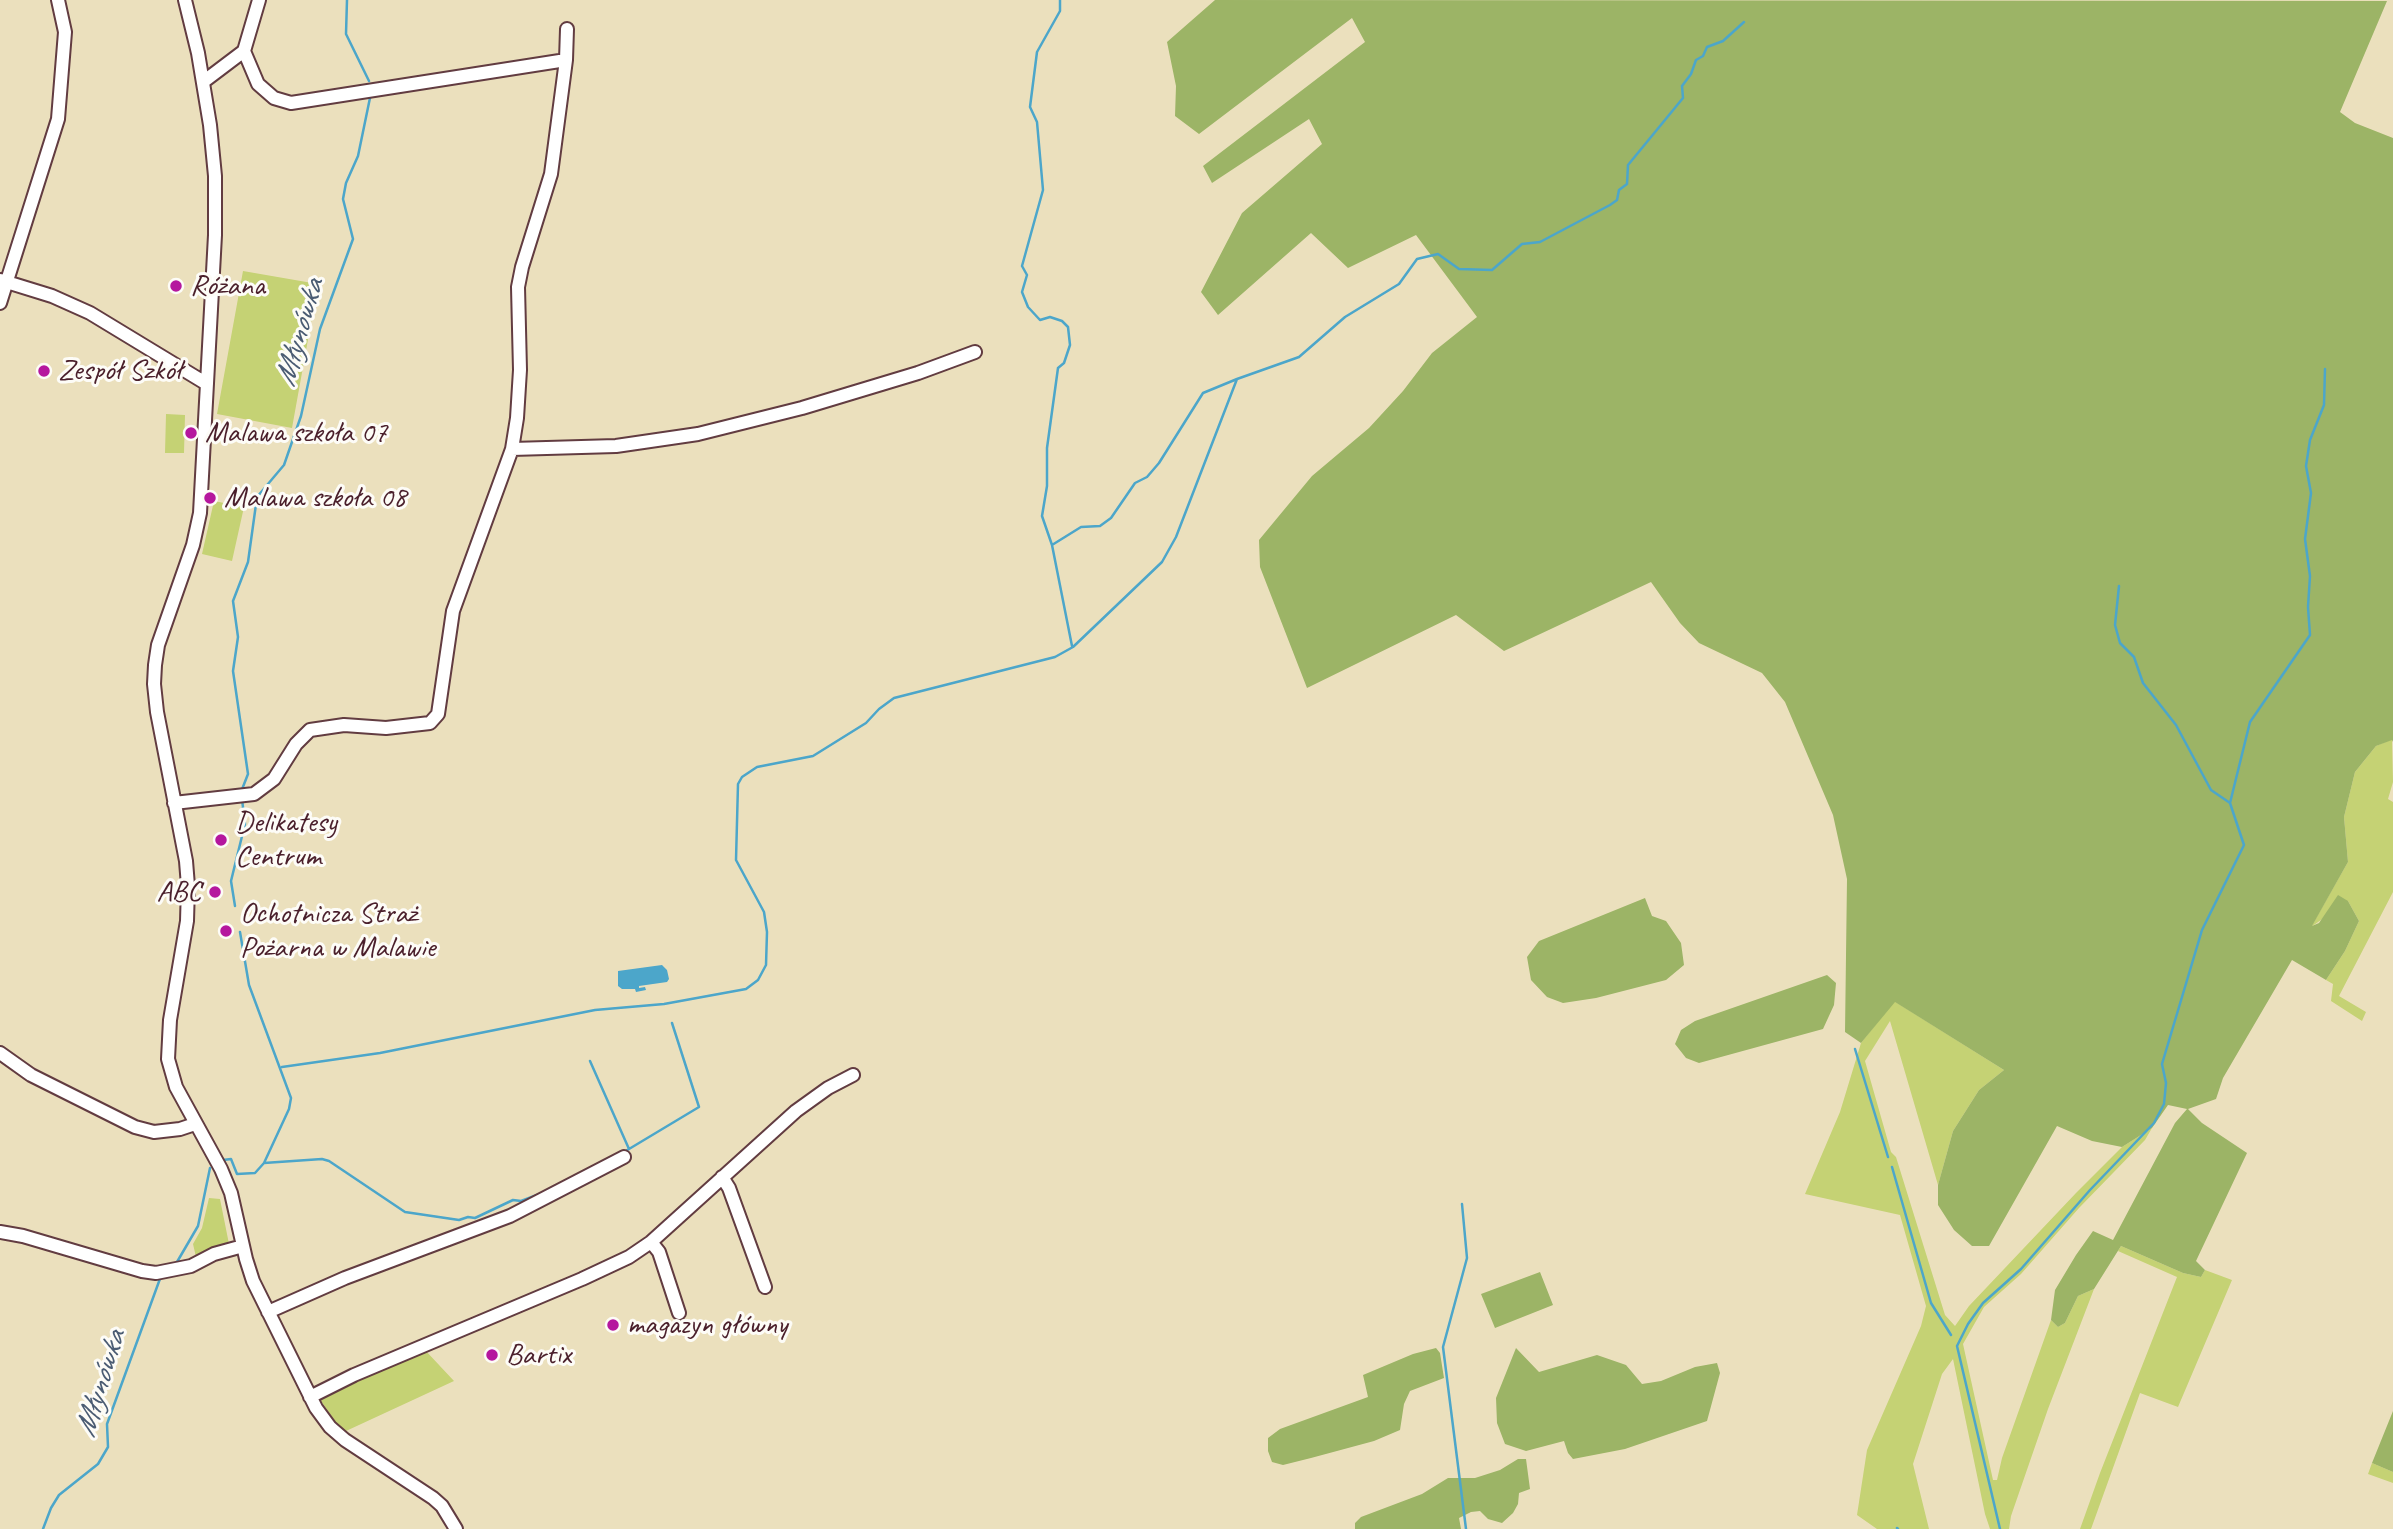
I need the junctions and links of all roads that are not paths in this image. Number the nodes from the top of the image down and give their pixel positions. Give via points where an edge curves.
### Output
1 (58, 0) edge
2 (185, 0) edge
3 (259, 0) edge
4 (567, 29) dead end
5 (244, 51) junction
6 (566, 60) junction
7 (203, 82) junction
8 (4, 281) edge
9 (0, 303) edge
10 (975, 352) dead end
11 (207, 384) junction
12 (512, 449) junction
13 (174, 803) junction
14 (0, 1053) edge
15 (853, 1075) dead end
16 (195, 1124) junction
17 (624, 1157) dead end
18 (722, 1177) junction
19 (0, 1232) edge
20 (651, 1242) junction
21 (243, 1246) junction
22 (765, 1287) dead end
23 (268, 1312) junction
24 (679, 1313) dead end
25 (310, 1397) junction
26 (456, 1529) edge

1 - 8 street via 65,32 58,119
2 - 7 street
3 - 5 street
4 - 6 street
5 - 6 street via 258,84 274,98 291,103
5 - 7 street
6 - 12 street via 551,174 518,287 520,370
7 - 11 street via 215,176
8 - 9 street
8 - 11 street via 90,313
10 - 12 street via 802,408 698,434 616,446
11 - 13 street via 200,513 155,665 157,712
12 - 13 street via 453,611 438,714 430,723 310,730 274,779 242,796
13 - 16 street via 188,897 167,1049 176,1087
14 - 16 street via 31,1075 135,1127 154,1132
15 - 18 street via 796,1111
16 - 21 street via 231,1193
17 - 23 street via 510,1216 356,1273
18 - 20 street
18 - 22 street
19 - 21 street via 156,1272 191,1266
20 - 24 street
20 - 25 street via 582,1279
21 - 23 street
23 - 25 street
25 - 26 street via 337,1434 428,1494

